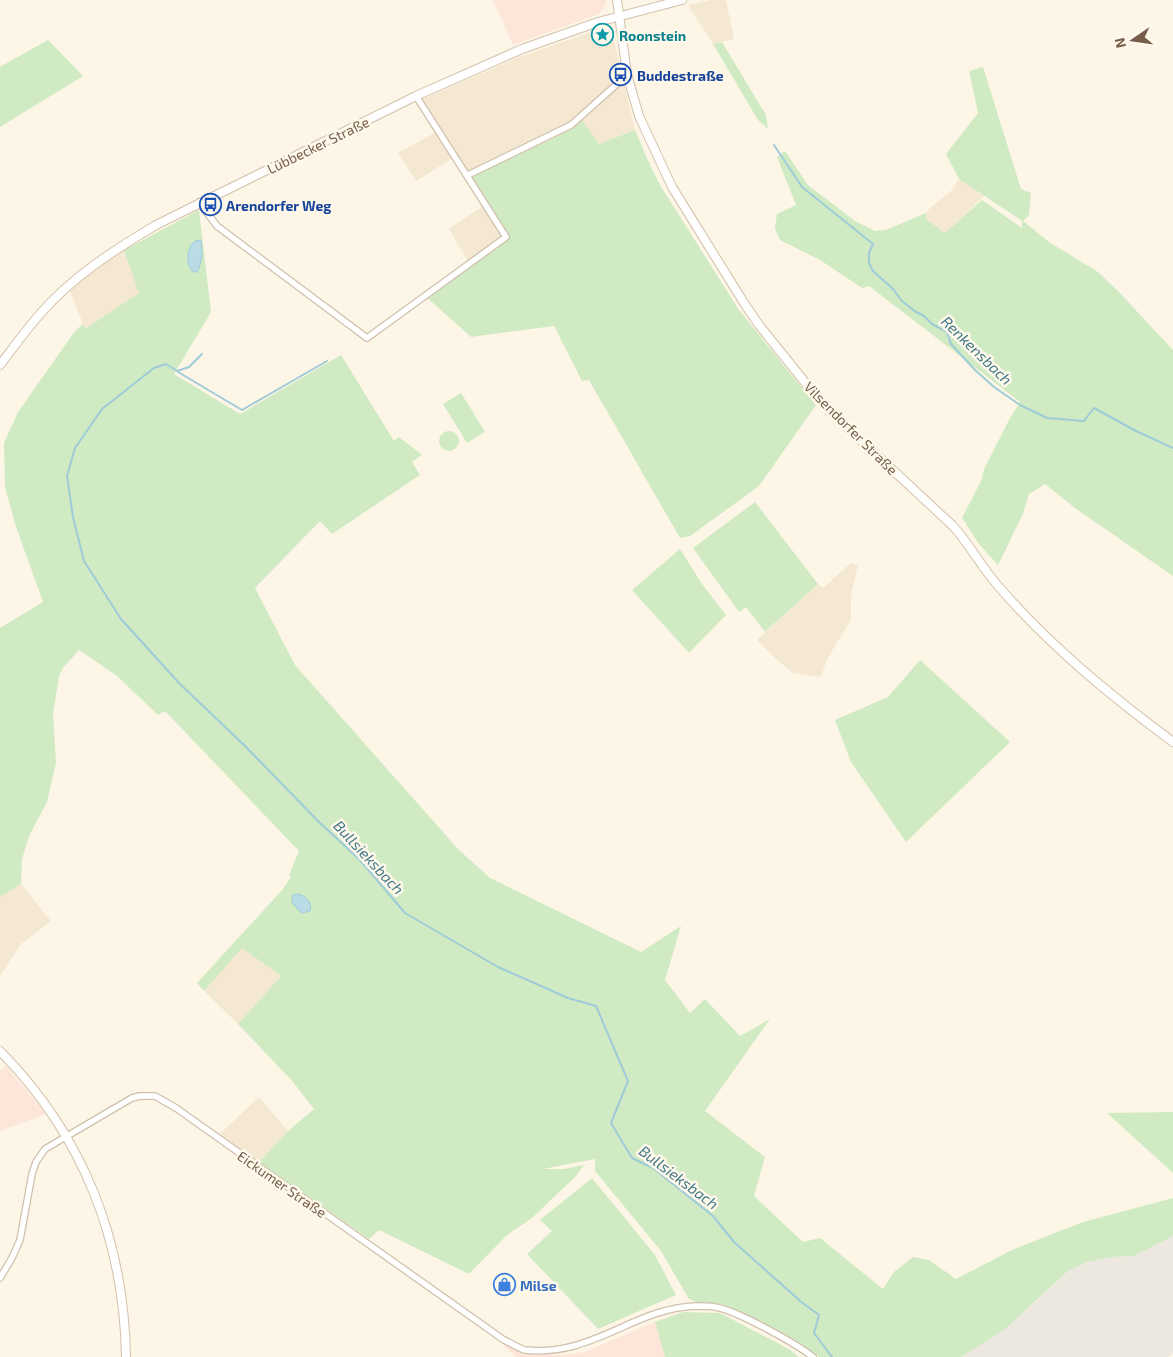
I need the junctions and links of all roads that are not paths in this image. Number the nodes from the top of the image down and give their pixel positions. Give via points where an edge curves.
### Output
1 (617, 0) edge
2 (682, 0) edge
3 (619, 16) junction
4 (628, 77) junction
5 (416, 96) junction
6 (468, 175) junction
7 (199, 202) junction
8 (0, 365) edge
9 (1173, 742) edge
10 (0, 1052) edge
11 (67, 1136) junction
12 (2, 1275) edge
13 (126, 1357) edge
14 (813, 1357) edge

1 - 3 main road, Vilsendorfer Straße
2 - 3 main road, Lübbecker Straße
3 - 4 main road, Vilsendorfer Straße
3 - 5 main road, Lübbecker Straße via 522,49
4 - 6 street via 566,128
4 - 9 main road, Vilsendorfer Straße via 639,116 672,187 744,303 783,356 839,420 953,526 997,585 1037,627 1112,696
5 - 6 street
5 - 7 main road, Lübbecker Straße
6 - 7 street via 506,237 366,338 217,226
7 - 8 main road, Lübbecker Straße via 115,249 78,278 41,313
10 - 11 main road via 35,1090
11 - 12 street, Eickumer Straße via 46,1149 36,1162 20,1240
11 - 13 main road via 94,1189 112,1245 122,1298
11 - 14 street, Eickumer Straße via 132,1098 155,1096 463,1312 524,1350 574,1350 642,1320 694,1306 715,1307 732,1313

